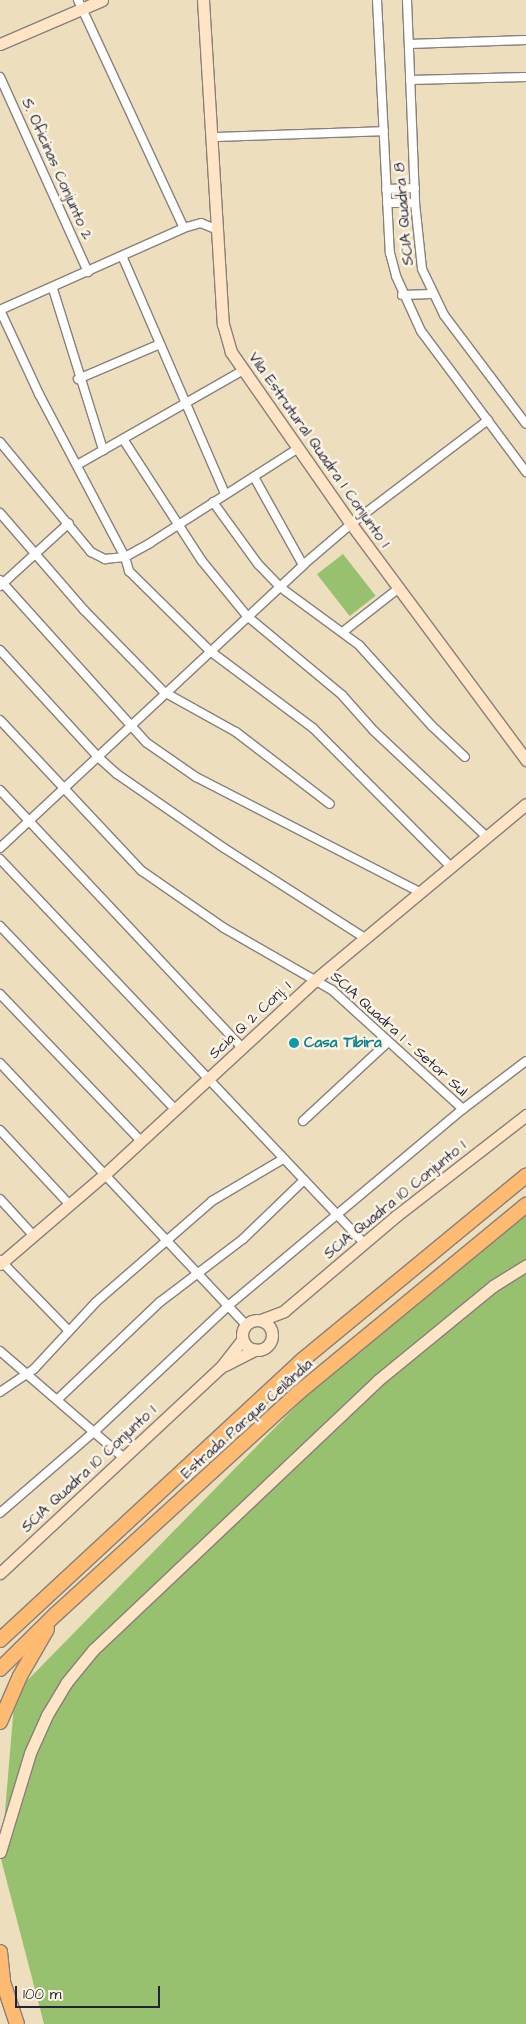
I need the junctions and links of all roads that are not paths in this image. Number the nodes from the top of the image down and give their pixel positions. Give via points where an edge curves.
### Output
1 (102, 0) edge
2 (203, 0) edge
3 (376, 0) edge
4 (407, 0) edge
5 (80, 5) edge
6 (526, 40) edge
7 (0, 44) edge
8 (409, 44) junction
9 (0, 77) edge
10 (526, 77) edge
11 (410, 80) junction
12 (384, 130) junction
13 (212, 137) junction
14 (415, 188) junction
15 (386, 189) junction
16 (387, 203) junction
17 (415, 203) junction
18 (184, 228) junction
19 (218, 230) junction
20 (123, 258) junction
21 (88, 272) junction
22 (53, 288) junction
23 (432, 294) junction
24 (402, 295) junction
25 (0, 310) edge
26 (160, 344) junction
27 (242, 371) junction
28 (78, 379) junction
29 (185, 403) junction
30 (488, 420) junction
31 (526, 424) edge
32 (123, 439) junction
33 (0, 442) edge
34 (297, 449) junction
35 (103, 450) junction
36 (77, 465) junction
37 (526, 472) edge
38 (254, 477) junction
39 (226, 494) junction
40 (213, 502) junction
41 (0, 513) edge
42 (69, 523) junction
43 (351, 524) junction
44 (180, 525) junction
45 (36, 554) junction
46 (125, 556) junction
47 (303, 565) junction
48 (1, 583) edge
49 (280, 587) junction
50 (399, 588) junction
51 (247, 616) junction
52 (344, 631) junction
53 (0, 650) edge
54 (210, 651) junction
55 (164, 692) junction
56 (0, 720) edge
57 (130, 726) junction
58 (465, 756) dead end
59 (524, 756) edge
60 (98, 757) junction
61 (0, 790) edge
62 (64, 790) junction
63 (330, 804) dead end
64 (526, 804) edge
65 (28, 822) junction
66 (486, 837) junction
67 (0, 848) edge
68 (0, 859) edge
69 (450, 866) junction
70 (420, 892) junction
71 (0, 926) edge
72 (365, 938) junction
73 (316, 979) junction
74 (0, 994) edge
75 (387, 1042) junction
76 (242, 1048) junction
77 (526, 1061) edge
78 (0, 1062) edge
79 (209, 1079) junction
80 (176, 1109) junction
81 (463, 1109) junction
82 (526, 1115) edge
83 (303, 1121) dead end
84 (0, 1130) edge
85 (141, 1141) junction
86 (283, 1159) junction
87 (105, 1174) junction
88 (526, 1176) edge
89 (304, 1180) junction
90 (0, 1199) edge
91 (69, 1204) junction
92 (526, 1205) edge
93 (337, 1215) junction
94 (33, 1235) junction
95 (168, 1239) junction
96 (364, 1243) junction
97 (1, 1262) edge
98 (526, 1265) edge
99 (198, 1272) junction
100 (228, 1306) junction
101 (284, 1311) junction
102 (261, 1320) junction
103 (246, 1325) junction
104 (69, 1331) junction
105 (272, 1332) junction
106 (242, 1340) junction
107 (254, 1350) junction
108 (0, 1351) edge
109 (221, 1367) junction
110 (25, 1374) junction
111 (0, 1392) edge
112 (58, 1399) junction
113 (95, 1431) junction
114 (123, 1456) junction
115 (0, 1513) edge
116 (0, 1573) edge
117 (56, 1614) junction
118 (0, 1640) edge
119 (0, 1669) edge
120 (0, 1722) edge
121 (0, 1852) edge
122 (0, 1952) edge
123 (17, 2024) edge

1 - 5 street
2 - 13 street, Vila Estrutural Quadra 1 Conjunto 1
3 - 12 street
4 - 8 street, SCIA Quadra 8
5 - 7 street
5 - 18 street
6 - 8 street
8 - 11 street, SCIA Quadra 8
9 - 21 street, S. Oficinas Conjunto 2
10 - 11 street
11 - 14 street, SCIA Quadra 8
12 - 13 street
12 - 15 street
13 - 19 street, Vila Estrutural Quadra 1 Conjunto 1
14 - 15 street
14 - 17 street, SCIA Quadra 8
15 - 16 street
16 - 17 street
16 - 24 street via 390,253
17 - 23 street, SCIA Quadra 8 via 418,253
18 - 19 street via 201,223
18 - 20 street
19 - 27 street, Vila Estrutural Quadra 1 Conjunto 1 via 223,324
20 - 21 street
20 - 26 street
21 - 22 street
22 - 25 street
22 - 28 street
23 - 24 street
23 - 31 street, SCIA Quadra 8 via 444,315
24 - 30 street via 426,338
25 - 36 street
26 - 28 street
26 - 29 street
27 - 29 street
27 - 34 street, Vila Estrutural Quadra 1 Conjunto 1
28 - 35 street
29 - 32 street
29 - 39 street
30 - 37 street
30 - 43 street
32 - 35 street
32 - 44 street
33 - 42 street
34 - 38 street
34 - 43 street, Vila Estrutural Quadra 1 Conjunto 1
35 - 36 street
36 - 46 street
38 - 39 street
38 - 47 street
39 - 40 street
40 - 44 street
40 - 49 street via 258,564
41 - 45 street
42 - 45 street
42 - 46 street via 100,559
43 - 47 street
43 - 50 street, Vila Estrutural Quadra 1 Conjunto 1
44 - 46 street
44 - 51 street via 218,583
45 - 48 street
45 - 55 street via 84,610
46 - 54 street via 129,571
47 - 49 street
48 - 57 street
49 - 51 street
49 - 52 street
50 - 52 street
50 - 59 street, Vila Estrutural Quadra 1 Conjunto 1
51 - 54 street
51 - 66 street via 342,696 374,731
52 - 58 street via 432,726
53 - 60 street
54 - 55 street
54 - 69 street via 313,728
55 - 57 street
55 - 63 street via 236,732
56 - 62 street, SCIA Quadra 1 - Setor Sul
57 - 60 street
57 - 70 street via 147,743 196,777
60 - 62 street
60 - 72 street via 224,848
61 - 65 street
62 - 65 street
62 - 73 street, SCIA Quadra 1 - Setor Sul via 142,870 175,896 224,928
64 - 66 street, Scia Q 2 Conj. 1
65 - 67 street
65 - 76 street
66 - 69 street, Scia Q 2 Conj. 1
68 - 79 street
69 - 70 street, Scia Q 2 Conj. 1
70 - 72 street, Scia Q 2 Conj. 1
71 - 80 street
72 - 73 street, Scia Q 2 Conj. 1
73 - 75 street, SCIA Quadra 1 - Setor Sul
73 - 76 street, Scia Q 2 Conj. 1
74 - 85 street
75 - 81 street, SCIA Quadra 1 - Setor Sul
75 - 83 street
76 - 79 street, Scia Q 2 Conj. 1
77 - 81 street
78 - 87 street
79 - 80 street, Scia Q 2 Conj. 1
79 - 86 street
80 - 85 street, Scia Q 2 Conj. 1
81 - 93 street
82 - 96 street, SCIA Quadra 10 Conjunto 1
84 - 91 street
85 - 87 street, Scia Q 2 Conj. 1
86 - 89 street
86 - 95 street via 212,1201
87 - 91 street, Scia Q 2 Conj. 1
87 - 95 street
88 - 118 highway, Estrada Parque Ceilândia via 300,1362
89 - 93 street
89 - 99 street via 243,1239
90 - 94 street
91 - 94 street, Scia Q 2 Conj. 1
92 - 117 highway, Estrada Parque Ceilândia via 298,1393
93 - 96 street
93 - 100 street
94 - 97 street, Scia Q 2 Conj. 1
95 - 99 street
95 - 104 street via 96,1302
96 - 101 street, SCIA Quadra 10 Conjunto 1
97 - 104 street
98 - 121 street via 493,1286 377,1381 93,1650 66,1683 47,1715 30,1753
99 - 100 street
99 - 112 street via 160,1302
100 - 103 street
100 - 113 street
101 - 102 street, SCIA Quadra 10 Conjunto 1
101 - 105 street, SCIA Quadra 10 Conjunto 1
102 - 103 street
102 - 105 street
103 - 106 street
104 - 110 street via 34,1369
105 - 107 street via 265,1347
106 - 107 street via 246,1347
106 - 109 street, SCIA Quadra 10 Conjunto 1
107 - 109 street, SCIA Quadra 10 Conjunto 1
108 - 110 street
109 - 114 street, SCIA Quadra 10 Conjunto 1
110 - 111 street
110 - 112 street
112 - 113 street
113 - 114 street
113 - 115 street
114 - 116 street, SCIA Quadra 10 Conjunto 1
117 - 119 highway, Estrada Parque Ceilândia
117 - 120 highway via 20,1676
122 - 123 highway via 3,1982

